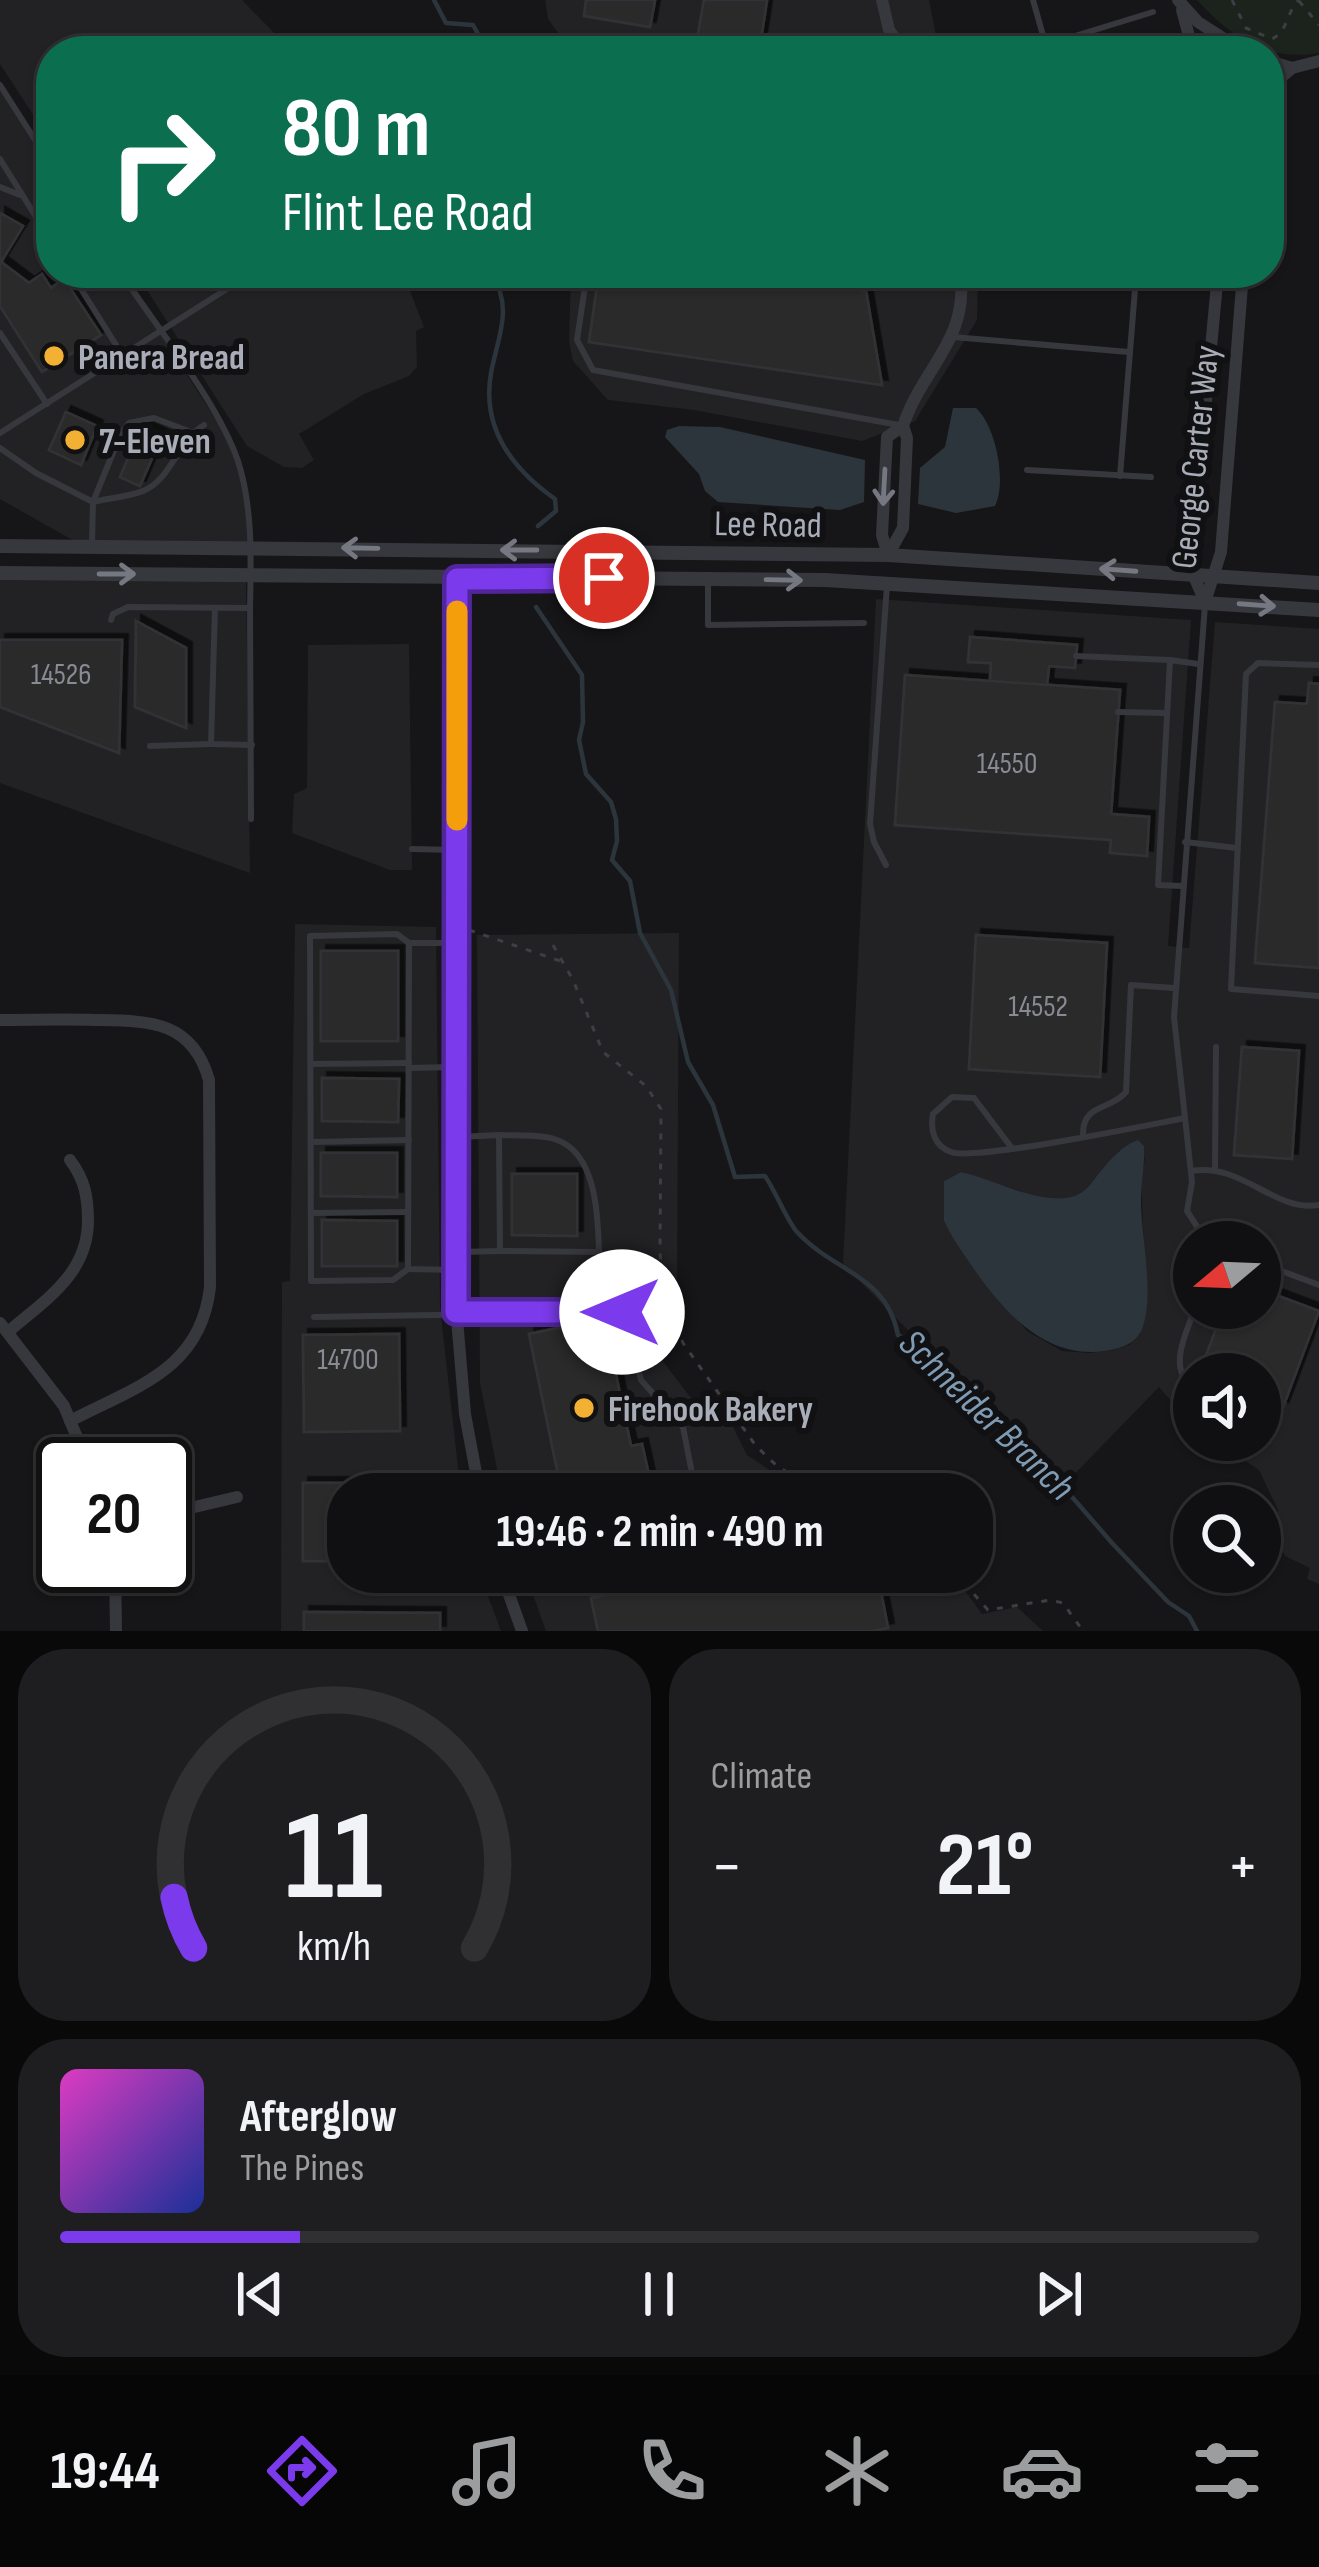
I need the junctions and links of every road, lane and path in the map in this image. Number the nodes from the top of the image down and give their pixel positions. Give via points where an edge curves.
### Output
1 (883, 0) edge
2 (1033, 0) edge
3 (1232, 0) edge
4 (1298, 0) edge
5 (1179, 1) edge
6 (1153, 12) dead end
7 (1319, 25) edge
8 (893, 36) edge
9 (1043, 36) edge
10 (1077, 36) edge
11 (1189, 36) edge
12 (1220, 36) edge
13 (1263, 36) edge
14 (1277, 36) edge
15 (1319, 61) edge
16 (1284, 66) edge
17 (1292, 68) junction
18 (1284, 75) edge
19 (0, 85) edge
20 (36, 141) edge
21 (0, 159) edge
22 (0, 187) edge
23 (23, 196) junction
24 (36, 216) edge
25 (80, 288) edge
26 (131, 288) edge
27 (229, 288) edge
28 (585, 288) edge
29 (960, 288) edge
30 (1135, 288) edge
31 (1217, 288) edge
32 (1241, 288) edge
33 (160, 332) junction
34 (0, 333) edge
35 (953, 337) junction
36 (1130, 352) junction
37 (123, 356) junction
38 (47, 404) junction
39 (204, 424) dead end
40 (903, 426) junction
41 (191, 432) junction
42 (0, 433) edge
43 (0, 448) edge
44 (1027, 470) dead end
45 (1120, 476) junction
46 (1151, 478) dead end
47 (93, 502) junction
48 (0, 545) edge
49 (92, 546) junction
50 (250, 546) junction
51 (888, 555) junction
52 (0, 573) edge
53 (1193, 574) junction
54 (1215, 575) junction
55 (251, 576) junction
56 (708, 578) junction
57 (457, 579) junction
58 (887, 582) junction
59 (1319, 583) edge
60 (1205, 602) junction
61 (215, 608) junction
62 (250, 608) junction
63 (1319, 610) edge
64 (111, 620) dead end
65 (864, 623) dead end
66 (1076, 656) dead end
67 (1170, 660) junction
68 (1198, 664) junction
69 (1319, 665) edge
70 (1118, 712) dead end
71 (1167, 713) junction
72 (212, 744) junction
73 (252, 745) junction
74 (150, 746) dead end
75 (251, 819) dead end
76 (1185, 842) junction
77 (1237, 848) junction
78 (412, 849) dead end
79 (457, 850) junction
80 (886, 865) dead end
81 (1182, 886) junction
82 (456, 926) junction
83 (456, 943) junction
84 (409, 944) junction
85 (554, 945) dead end
86 (564, 963) junction
87 (1174, 988) junction
88 (1319, 996) edge
89 (0, 1020) edge
90 (1216, 1047) dead end
91 (311, 1064) junction
92 (409, 1065) junction
93 (456, 1067) junction
94 (1185, 1118) junction
95 (499, 1135) junction
96 (1083, 1136) junction
97 (456, 1137) junction
98 (409, 1140) junction
99 (311, 1142) junction
100 (1011, 1147) junction
101 (70, 1160) dead end
102 (1215, 1167) junction
103 (1191, 1171) junction
104 (1319, 1205) edge
105 (409, 1212) junction
106 (311, 1213) junction
107 (1193, 1221) edge
108 (500, 1251) junction
109 (456, 1252) junction
110 (408, 1269) junction
111 (456, 1270) junction
112 (1281, 1271) edge
113 (1319, 1285) edge
114 (456, 1312) junction
115 (314, 1317) dead end
116 (4, 1328) edge
117 (70, 1421) junction
118 (77, 1437) edge
119 (476, 1473) edge
120 (692, 1473) edge
121 (787, 1473) edge
122 (237, 1497) dead end
123 (192, 1508) edge
124 (115, 1593) edge
125 (508, 1593) edge
126 (973, 1593) edge
127 (116, 1631) edge
128 (522, 1631) edge
129 (1083, 1631) edge

1 - 8 street
2 - 9 lane
3 - 13 path via 1246,28
4 - 7 path
4 - 14 path
5 - 11 street
5 - 12 street
6 - 10 lane
15 - 17 street
16 - 17 street
17 - 18 street
19 - 20 lane
21 - 23 lane
22 - 23 lane
23 - 24 lane
25 - 37 lane
26 - 33 lane
27 - 33 lane
28 - 40 lane via 577,340 604,375
29 - 35 street
30 - 36 lane
31 - 53 street, George Carter Way
32 - 54 street, George Carter Way
33 - 37 lane
33 - 50 lane via 229,440
34 - 38 lane
35 - 36 lane
35 - 40 street
36 - 45 lane
37 - 38 lane
38 - 42 lane
39 - 41 lane
40 - 51 street via 903,528
40 -> 51 street via 887,437
41 - 47 lane via 155,483
41 - 47 lane via 154,418 130,422
43 - 47 lane
44 - 45 lane
45 - 46 lane
47 - 49 lane
48 - 49 street, Lee Road
49 - 50 street, Lee Road
51 -> 50 street, Lee Road
50 - 55 lane
53 -> 51 street, Lee Road
52 -> 55 street, Lee Road
53 - 54 street, Lee Road
53 - 60 street, George Carter Way
54 - 59 street, Lee Road
54 - 60 street, George Carter Way
55 - 57 street, Lee Road
55 - 62 lane
56 - 57 street, Lee Road
56 -> 58 street, Lee Road
56 - 65 lane via 708,625
57 - 79 street
58 - 60 street, Lee Road
58 - 80 lane via 870,824
60 -> 63 street, Lee Road
60 - 68 lane
61 - 62 lane
61 - 64 lane via 128,607
61 - 72 lane
62 - 73 lane
66 - 67 lane
67 - 68 lane
67 - 71 lane
68 - 76 lane
69 - 77 lane via 1258,663 1246,674
70 - 71 lane
71 - 81 lane via 1158,885
72 - 73 lane
72 - 74 lane
73 - 75 lane
76 - 77 lane
76 - 81 lane
77 - 88 lane via 1231,989
78 - 79 lane
79 - 82 street
81 - 87 lane
82 - 83 street
82 - 86 path
83 - 84 lane
83 - 93 street
84 - 91 lane via 398,934 310,936
84 - 92 lane
85 - 86 path
86 - 121 path via 603,1052 661,1109 660,1253 683,1343 756,1446
87 - 94 lane
87 - 96 lane via 1131,985 1126,1091 1088,1112
89 - 117 street via 152,1022 189,1042 209,1080 205,1318 172,1366
90 - 102 lane
91 - 92 lane
91 - 99 lane
92 - 93 lane
92 - 98 lane
93 - 97 street
94 - 96 lane
94 - 103 lane
95 - 97 lane
95 - 108 lane
95 - 108 lane via 560,1140 576,1156 598,1195 599,1252
96 - 100 lane
97 - 109 street
98 - 99 lane
98 - 105 lane
99 - 106 lane
100 - 100 lane via 950,1152 934,1138 933,1114 952,1097 974,1098
101 - 116 street via 88,1200 83,1256 71,1277
102 - 103 lane
102 - 104 lane via 1302,1206
103 - 107 lane
105 - 106 lane
105 - 110 lane
106 - 110 lane via 311,1281 392,1280
108 - 109 lane
109 - 111 street
110 - 111 lane
111 - 114 street
112 - 113 lane
114 - 115 lane
114 - 119 street
114 - 120 lane via 622,1312 641,1380 683,1427
116 - 117 street
117 - 118 street
122 - 123 street
124 - 127 street
125 - 128 street
126 - 129 path via 988,1610 1063,1603

